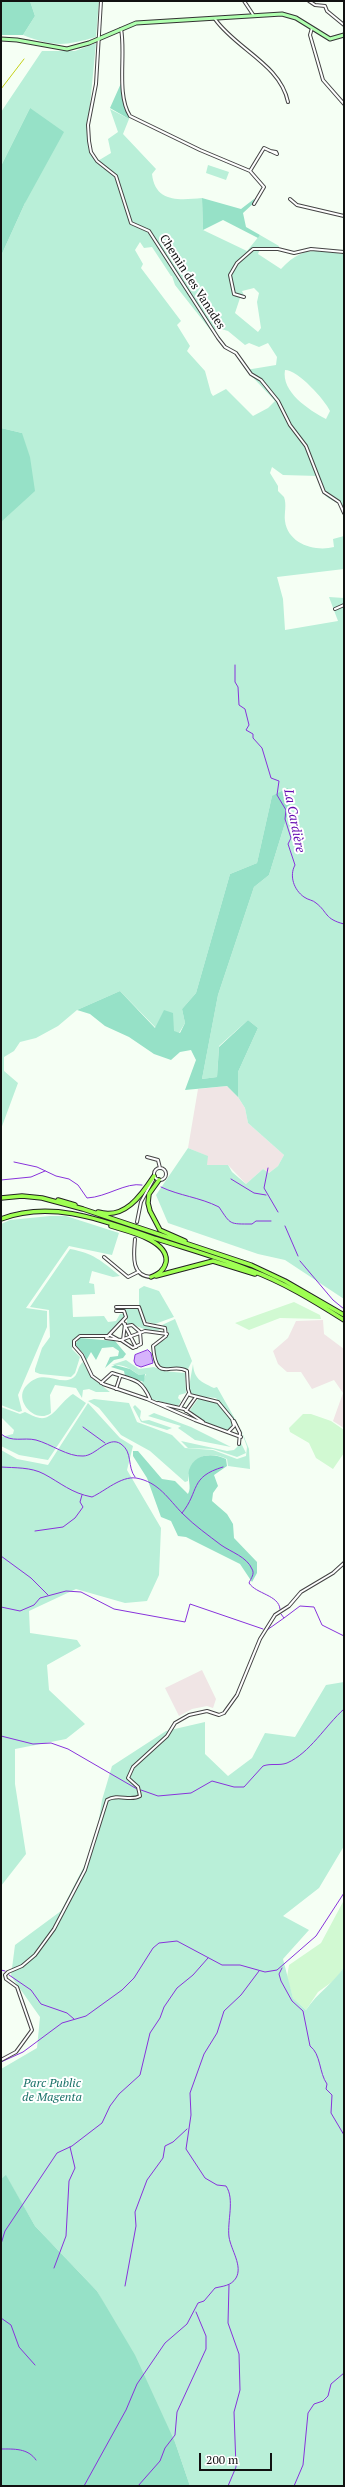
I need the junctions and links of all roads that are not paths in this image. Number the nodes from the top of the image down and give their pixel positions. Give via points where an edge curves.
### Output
1 (101, 1) edge
2 (244, 1) edge
3 (308, 1) edge
4 (255, 17) junction
5 (214, 18) junction
6 (344, 24) edge
7 (120, 28) junction
8 (312, 28) junction
9 (344, 35) edge
10 (1, 39) edge
11 (98, 39) junction
12 (288, 102) dead end
13 (344, 104) edge
14 (270, 151) dead end
15 (250, 171) junction
16 (290, 199) dead end
17 (254, 204) dead end
18 (344, 216) edge
19 (344, 252) edge
20 (244, 296) dead end
21 (344, 513) edge
22 (344, 605) edge
23 (335, 609) dead end
24 (147, 1157) dead end
25 (160, 1168) junction
26 (154, 1177) junction
27 (159, 1180) junction
28 (148, 1190) junction
29 (1, 1198) edge
30 (42, 1198) junction
31 (70, 1212) junction
32 (1, 1218) edge
33 (137, 1222) dead end
34 (136, 1239) dead end
35 (216, 1253) junction
36 (104, 1257) dead end
37 (138, 1272) junction
38 (151, 1277) junction
39 (279, 1283) junction
40 (116, 1307) dead end
41 (116, 1311) dead end
42 (344, 1315) edge
43 (344, 1320) edge
44 (125, 1324) junction
45 (140, 1332) junction
46 (166, 1334) junction
47 (110, 1335) junction
48 (131, 1336) junction
49 (105, 1338) junction
50 (121, 1340) junction
51 (136, 1347) junction
52 (120, 1376) junction
53 (101, 1384) junction
54 (116, 1389) junction
55 (189, 1393) junction
56 (196, 1397) junction
57 (150, 1400) junction
58 (155, 1403) junction
59 (180, 1408) junction
60 (186, 1411) junction
61 (232, 1418) junction
62 (205, 1424) junction
63 (228, 1432) junction
64 (241, 1437) junction
65 (239, 1444) dead end
66 (344, 1563) edge
67 (1, 2060) edge

1 - 11 street, Chemin des Vanades
2 - 4 street
3 - 6 street via 325,6 327,11
4 - 5 street
4 - 8 street via 289,15
5 - 7 street via 140,22
5 - 12 street via 230,36 278,76
7 - 11 street
7 - 15 street via 122,72 126,107 130,116
8 - 9 street via 330,39
8 - 13 street via 310,35 323,80
10 - 11 street via 63,50
11 - 21 street, Chemin des Vanades via 96,84 88,125 92,152 97,161 116,176 131,222 148,230 218,338 225,347 237,354 251,374 261,380 278,401 290,425 306,446 324,492 339,502
14 - 15 street via 264,148
15 - 17 street via 264,187
16 - 18 street via 297,204
19 - 20 street via 311,249 294,253 269,248 252,250 237,263 230,275 234,294
22 - 23 street
24 - 25 street via 158,1160
25 - 26 street via 155,1171
25 - 27 street via 166,1175
26 - 27 street
26 - 28 street
26 - 30 highway via 128,1206 114,1215 64,1201
27 - 28 street
27 - 35 highway via 150,1191 148,1200 158,1228
28 - 33 street via 141,1202
29 - 30 highway
30 - 35 highway
31 - 32 highway via 33,1211
31 - 38 highway via 141,1236 160,1246 165,1256 165,1266
31 - 39 highway via 226,1261
34 - 37 street via 134,1259
35 - 42 highway via 274,1275
36 - 37 street via 128,1278
37 - 38 street
38 - 39 highway via 213,1261
39 - 43 highway
40 - 46 street via 139,1307 144,1323 164,1327
41 - 44 street via 126,1313
44 - 45 street via 132,1325
44 - 47 street
44 - 48 street
44 - 50 street
45 - 46 street
45 - 48 street
45 - 51 street via 142,1340
46 - 55 street via 153,1346 158,1365 163,1370 187,1371
47 - 49 street
47 - 50 street
48 - 50 street
48 - 51 street
49 - 50 street
49 - 53 street via 80,1336 73,1343 90,1372
50 - 51 street
52 - 53 street via 112,1373
52 - 54 street
52 - 57 street via 142,1384
53 - 54 street
54 - 57 street
55 - 56 street
55 - 59 street
56 - 60 street
56 - 61 street via 216,1401
57 - 58 street
58 - 59 street
58 - 62 street
59 - 60 street
60 - 62 street
61 - 63 street via 234,1426
61 - 64 street
62 - 63 street
63 - 64 street
64 - 65 street
66 - 67 street via 333,1573 301,1592 289,1606 275,1615 260,1640 237,1695 224,1714 207,1711 189,1715 175,1723 167,1736 138,1762 129,1774 128,1778 138,1787 140,1796 111,1798 105,1803 102,1821 85,1870 54,1929 35,1954 22,1966 5,1975 6,1979 17,1987 32,2030 16,2052

